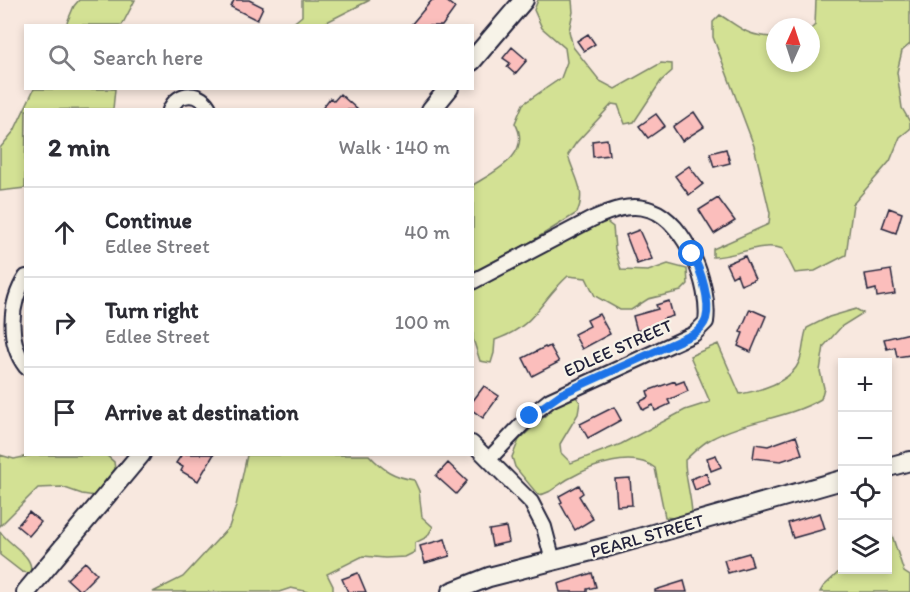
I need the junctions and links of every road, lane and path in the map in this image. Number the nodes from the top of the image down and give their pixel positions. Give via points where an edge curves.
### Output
1 (524, 0) edge
2 (474, 59) edge
3 (447, 90) edge
4 (171, 108) edge
5 (208, 108) edge
6 (433, 108) edge
7 (24, 281) edge
8 (474, 281) edge
9 (24, 364) edge
10 (474, 445) edge
11 (132, 458) edge
12 (490, 458) junction
13 (910, 461) edge
14 (892, 467) edge
15 (838, 481) edge
16 (553, 561) junction
17 (26, 592) edge
18 (452, 592) edge

1 - 2 street
3 - 6 street
4 - 5 street via 176,99 189,94 201,98
7 - 9 street via 17,295 13,321 14,346
8 - 12 street, EDLEE STREET via 592,219 639,207 663,217 686,244 700,271 706,303 706,321 694,334 550,400
10 - 12 street
11 - 17 street
12 - 16 street via 537,512
13 - 14 street
15 - 16 street, PEARL STREET
16 - 18 street, PEARL STREET via 489,577

